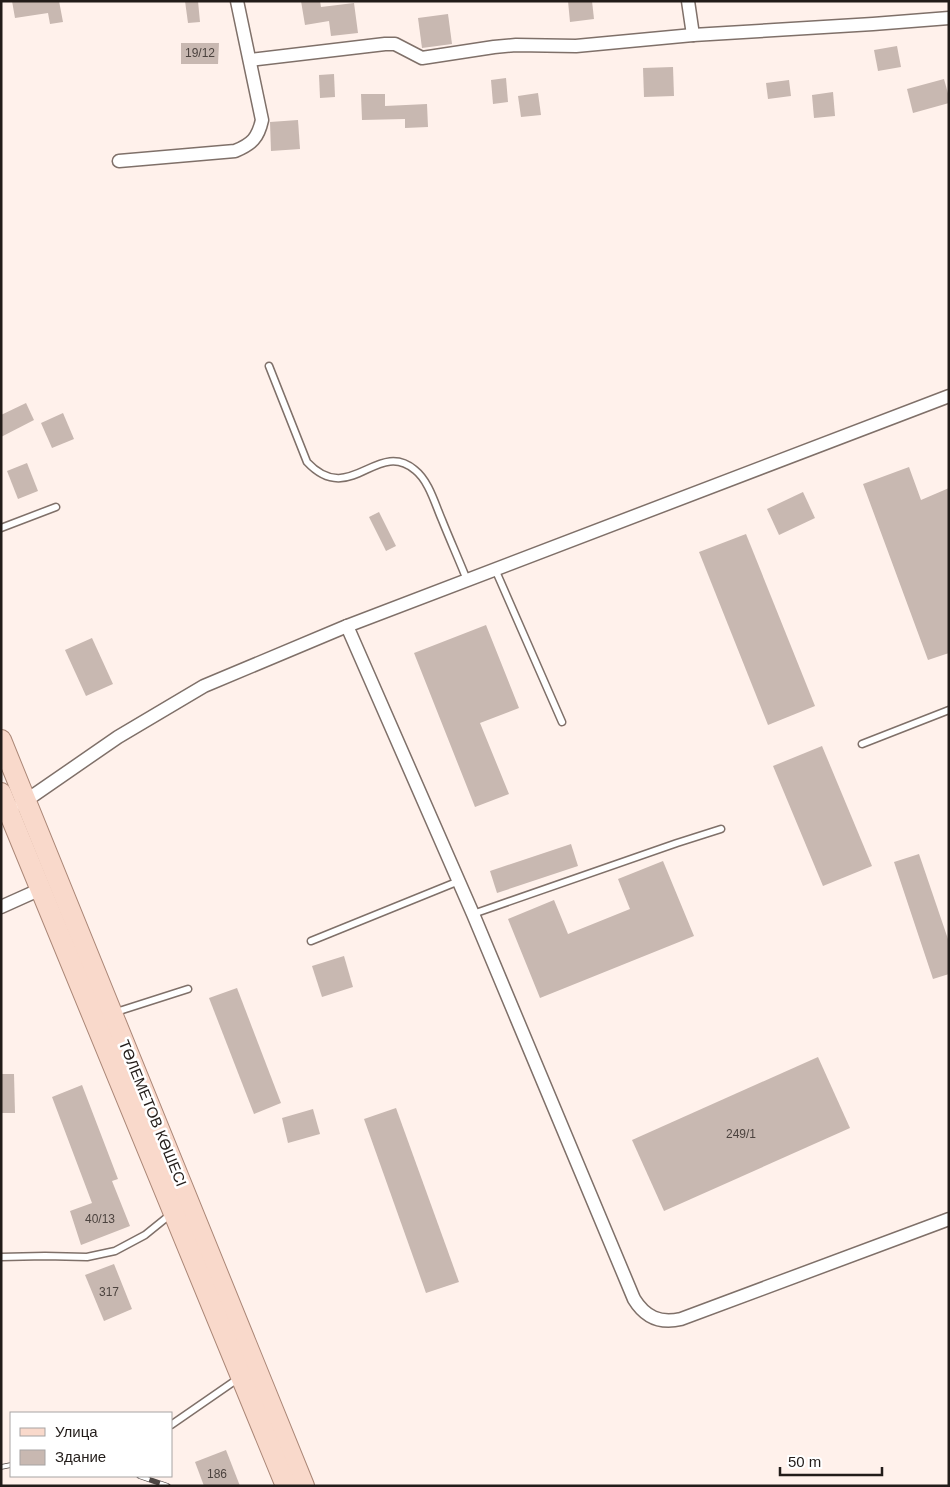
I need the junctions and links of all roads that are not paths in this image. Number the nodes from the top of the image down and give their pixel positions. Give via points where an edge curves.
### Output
1 (237, 1) edge
2 (688, 1) edge
3 (949, 18) edge
4 (693, 35) junction
5 (250, 60) junction
6 (119, 161) dead end
7 (269, 366) dead end
8 (949, 396) edge
9 (56, 507) dead end
10 (1, 528) edge
11 (495, 569) junction
12 (467, 580) junction
13 (347, 626) junction
14 (949, 710) edge
15 (562, 722) dead end
16 (1, 740) edge
17 (862, 744) dead end
18 (1, 793) edge
19 (26, 801) junction
20 (9, 812) junction
21 (721, 829) dead end
22 (459, 881) junction
23 (41, 890) junction
24 (1, 906) edge
25 (473, 914) junction
26 (311, 941) dead end
27 (188, 989) dead end
28 (112, 1014) junction
29 (174, 1212) junction
30 (949, 1219) edge
31 (1, 1257) edge
32 (242, 1376) junction
33 (172, 1424) edge
34 (286, 1486) edge
35 (304, 1486) edge

1 - 5 street
2 - 4 street
3 - 4 street
4 - 5 street via 576,46 516,45 422,58 394,44 385,44
5 - 6 street via 262,120 260,131 246,146 235,151
7 - 12 lane via 307,462 329,478 346,478 384,462 403,462 416,470 427,485
8 - 11 street
9 - 10 lane
11 - 12 street
11 - 15 lane
12 - 13 street
13 - 19 street via 204,686 118,737
13 - 22 street
14 - 17 lane
16 - 19 main road, ТӨЛЕМЕТОВ КӨШЕСІ
18 - 20 main road, ТӨЛЕМЕТОВ КӨШЕСІ
19 - 20 street
19 - 28 main road, ТӨЛЕМЕТОВ КӨШЕСІ
20 - 23 main road, ТӨЛЕМЕТОВ КӨШЕСІ
21 - 25 lane
22 - 25 street
22 - 26 lane
23 - 24 street
23 - 29 main road, ТӨЛЕМЕТОВ КӨШЕСІ
25 - 30 street via 634,1299 649,1316 670,1322 680,1319
27 - 28 lane
28 - 35 main road, ТӨЛЕМЕТОВ КӨШЕСІ
29 - 31 lane via 145,1235 115,1251 87,1257
29 - 32 main road, ТӨЛЕМЕТОВ КӨШЕСІ
32 - 33 lane
32 - 34 main road, ТӨЛЕМЕТОВ КӨШЕСІ

